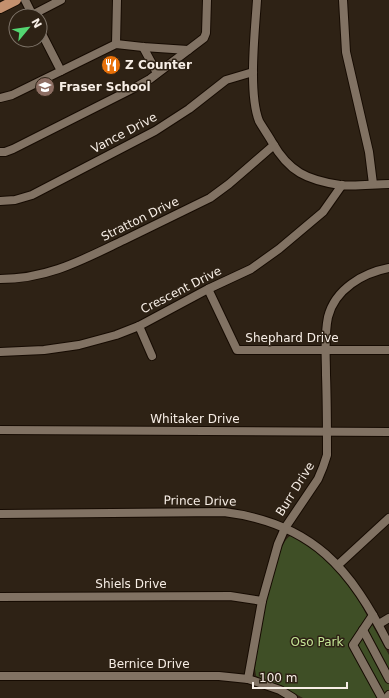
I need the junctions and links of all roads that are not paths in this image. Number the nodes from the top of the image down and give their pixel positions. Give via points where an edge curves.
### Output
1 (16, 0) edge
2 (61, 0) edge
3 (117, 0) edge
4 (207, 0) edge
5 (257, 0) edge
6 (343, 0) edge
7 (0, 8) edge
8 (46, 8) edge
9 (116, 44) junction
10 (48, 46) edge
11 (144, 47) junction
12 (188, 50) junction
13 (61, 71) junction
14 (254, 72) junction
15 (157, 73) junction
16 (0, 98) edge
17 (274, 145) junction
18 (0, 152) edge
19 (373, 184) junction
20 (389, 184) edge
21 (342, 186) junction
22 (0, 201) edge
23 (389, 268) edge
24 (0, 279) edge
25 (208, 289) junction
26 (139, 326) junction
27 (326, 350) junction
28 (389, 350) edge
29 (0, 352) edge
30 (152, 356) dead end
31 (0, 430) edge
32 (327, 431) junction
33 (389, 432) edge
34 (0, 514) edge
35 (389, 518) edge
36 (285, 528) junction
37 (338, 565) junction
38 (0, 597) edge
39 (262, 601) junction
40 (373, 615) junction
41 (389, 618) edge
42 (378, 624) junction
43 (363, 630) junction
44 (389, 645) edge
45 (0, 676) edge
46 (248, 678) junction
47 (389, 679) edge
48 (389, 695) edge
49 (293, 698) edge
50 (382, 698) edge
51 (387, 698) edge

1 - 7 main road
2 - 8 street
3 - 9 street
4 - 12 street via 206,33 204,38
5 - 14 street
6 - 19 street via 346,52 369,152
9 - 11 street
9 - 13 street
10 - 13 street
11 - 12 street
11 - 15 street
12 - 15 street
13 - 16 street via 12,95
14 - 17 street via 254,99 259,120
14 - 22 street, Vance Drive via 226,80 189,109 155,130 32,195
15 - 18 street via 127,92 13,149
17 - 21 street via 282,159 298,173
17 - 24 street, Stratton Drive via 210,198 78,262 49,273
19 - 20 street
19 - 21 street
21 - 25 street, Crescent Drive via 323,212 279,249 251,269
23 - 27 street, Burr Drive via 362,277 344,290 333,305 329,316
25 - 26 street, Crescent Drive
25 - 27 street, Shephard Drive via 237,350
26 - 29 street, Crescent Drive via 79,345
26 - 30 street
27 - 28 street, Shephard Drive
27 - 32 street, Burr Drive
31 - 32 street, Whitaker Drive
32 - 33 street, Whitaker Drive
32 - 36 street, Burr Drive via 327,455 323,467
34 - 36 street, Prince Drive via 224,512 245,514
35 - 37 street
36 - 37 street, Prince Drive via 314,544
36 - 39 street, Burr Drive
37 - 40 street, Prince Drive via 358,590
38 - 39 street, Shiels Drive via 230,596
39 - 46 street, Burr Drive
40 - 42 street, Prince Drive
40 - 43 street
41 - 42 street
42 - 44 street, Prince Drive
43 - 47 street
43 - 50 street via 353,645
45 - 46 street, Bernice Drive
46 - 49 street, Bernice Drive via 280,690
48 - 51 street

